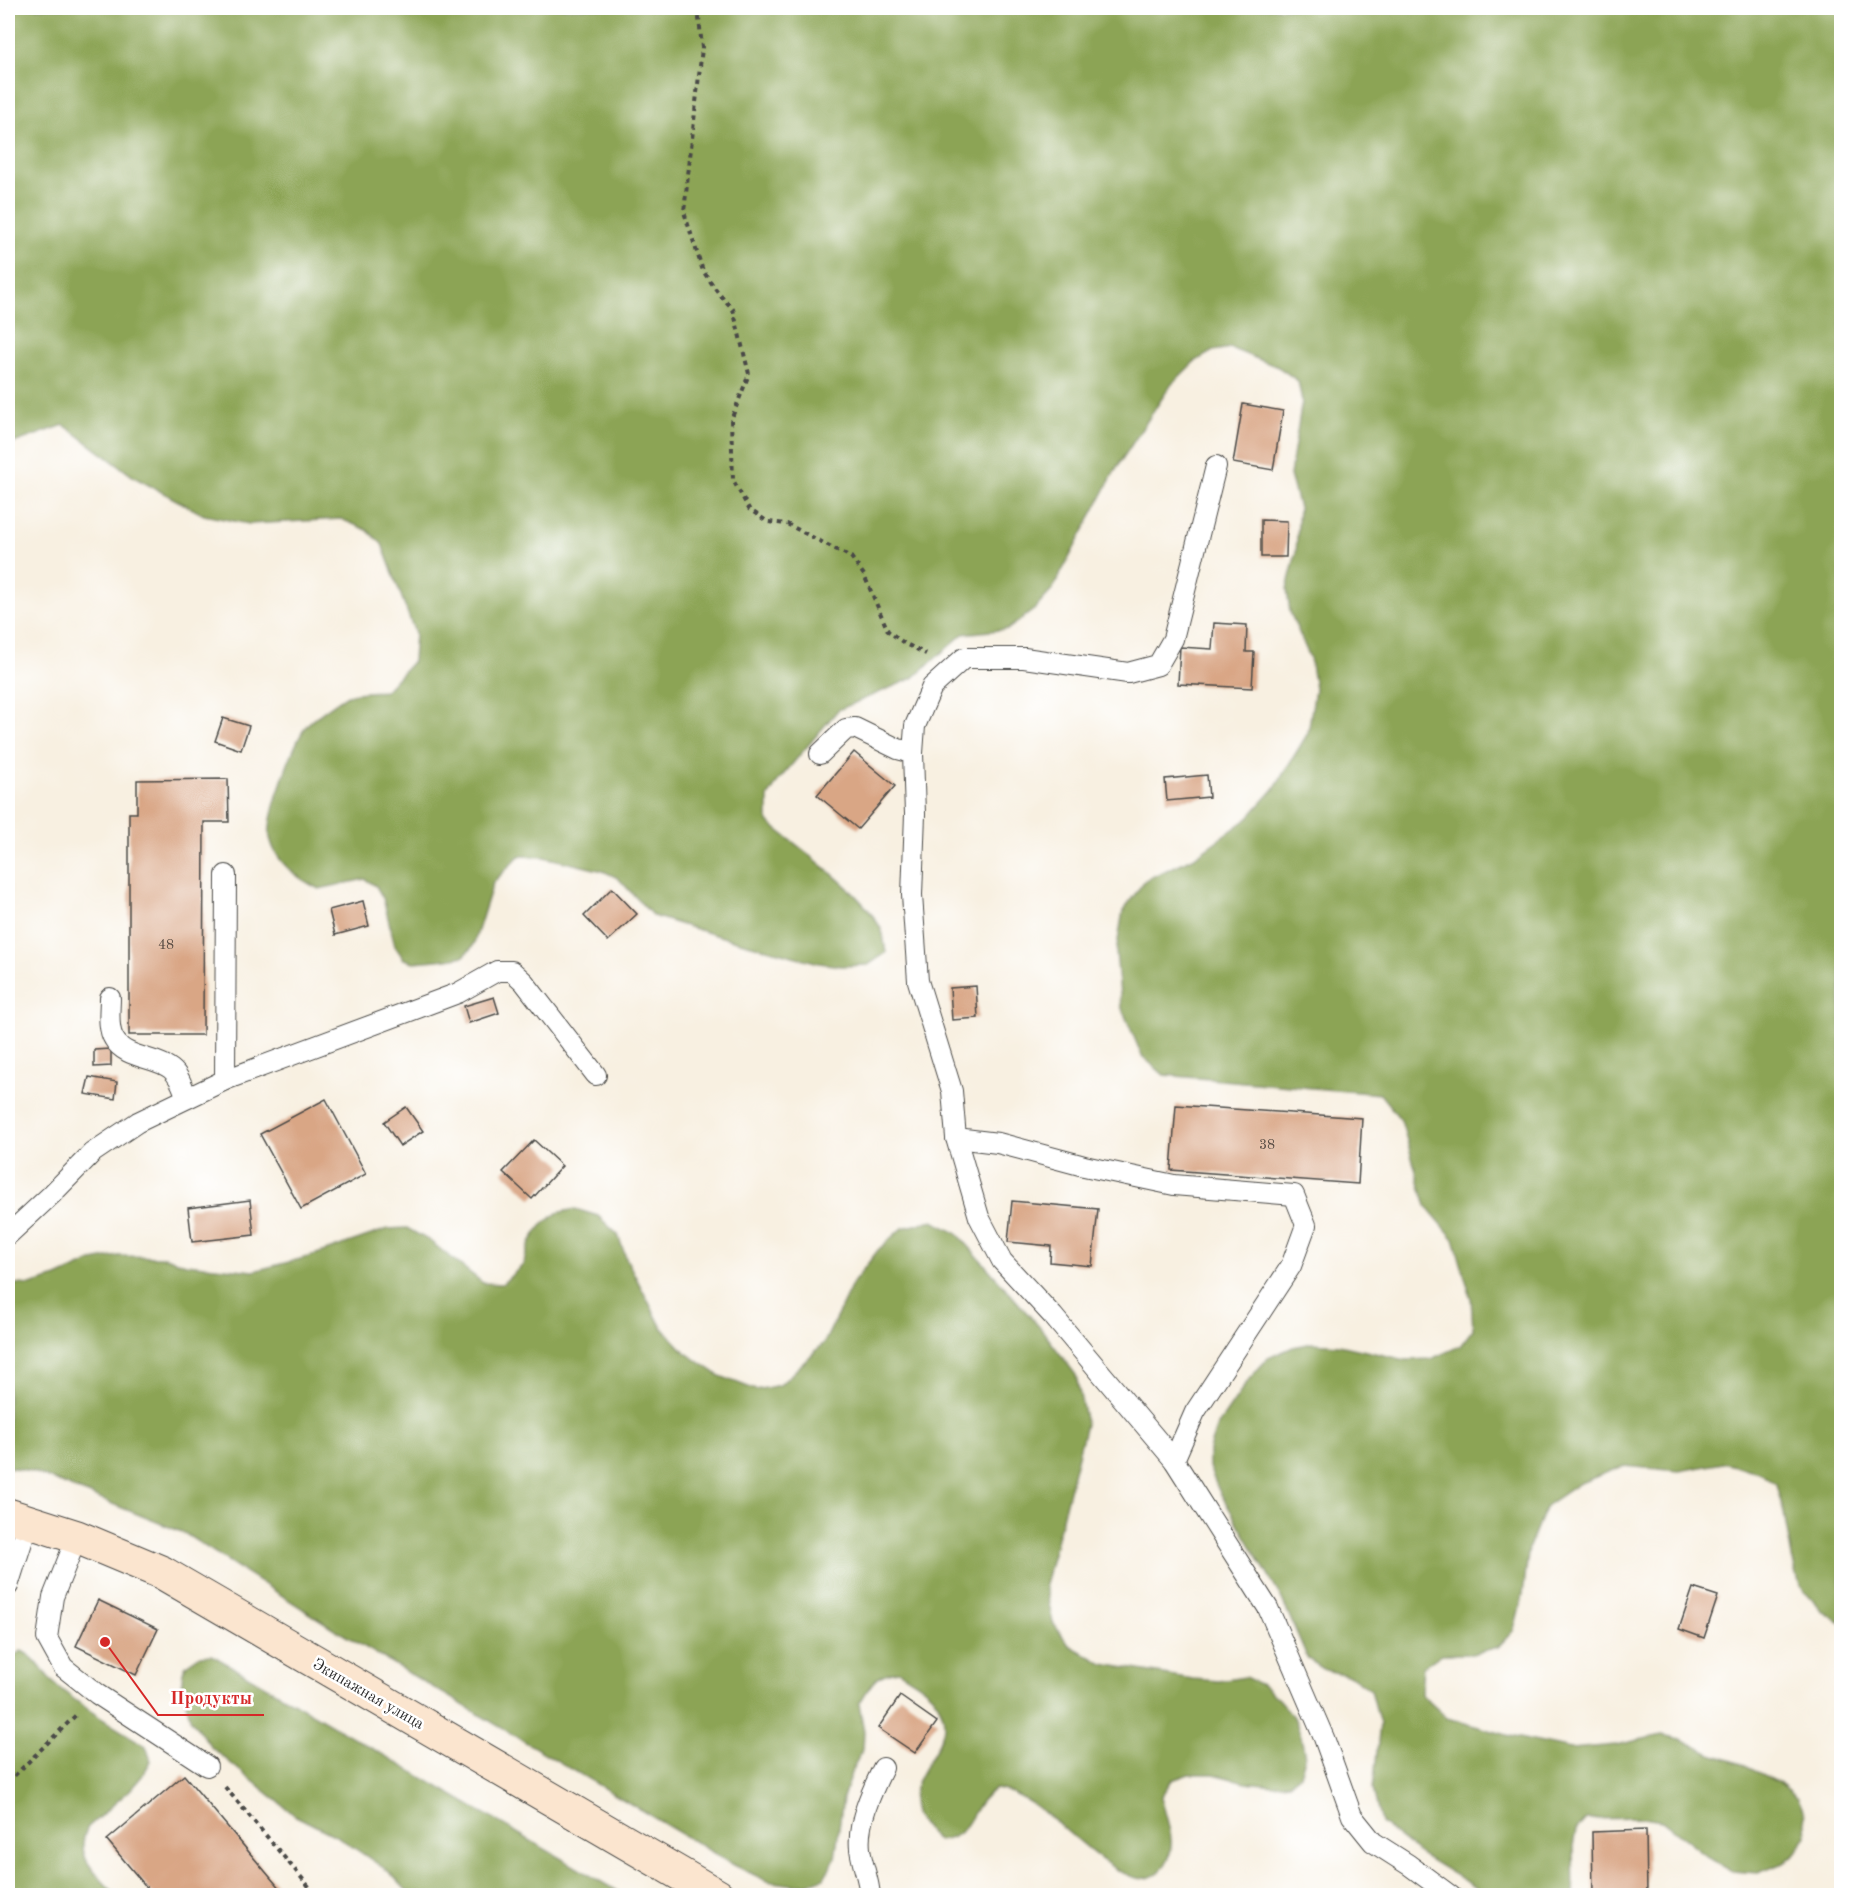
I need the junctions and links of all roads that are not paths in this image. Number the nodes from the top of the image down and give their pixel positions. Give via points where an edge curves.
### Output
1 (1216, 466) dead end
2 (914, 753) junction
3 (820, 754) dead end
4 (226, 874) dead end
5 (110, 998) dead end
6 (596, 1075) dead end
7 (225, 1080) junction
8 (187, 1098) junction
9 (956, 1138) junction
10 (8, 1235) edge
11 (1174, 1460) junction
12 (18, 1518) edge
13 (77, 1537) junction
14 (8, 1586) edge
15 (207, 1766) road end
16 (883, 1768) dead end
17 (718, 1896) edge
18 (870, 1896) edge
19 (1451, 1896) edge

1 - 2 lane via 1173,639 1158,665 1128,673 1024,658 964,658 932,687 915,726
2 - 3 lane via 855,728 846,729
2 - 9 lane via 912,895 918,981 952,1091
4 - 7 lane
5 - 8 lane via 114,1039 123,1049 171,1069
6 - 7 lane via 512,970 497,971 458,993
7 - 8 lane
8 - 10 lane via 138,1122 92,1153
9 - 11 lane via 979,1217 1002,1261
9 - 11 lane via 998,1143 1174,1185 1294,1195 1306,1225 1291,1266 1196,1412
11 - 19 lane via 1268,1608 1324,1738 1352,1816 1373,1842
12 - 13 main road, Экипажная улица
12 - 14 lane
13 - 15 lane via 53,1597 47,1638 63,1667
13 - 17 main road, Экипажная улица via 163,1573
16 - 18 lane via 865,1808 860,1848

